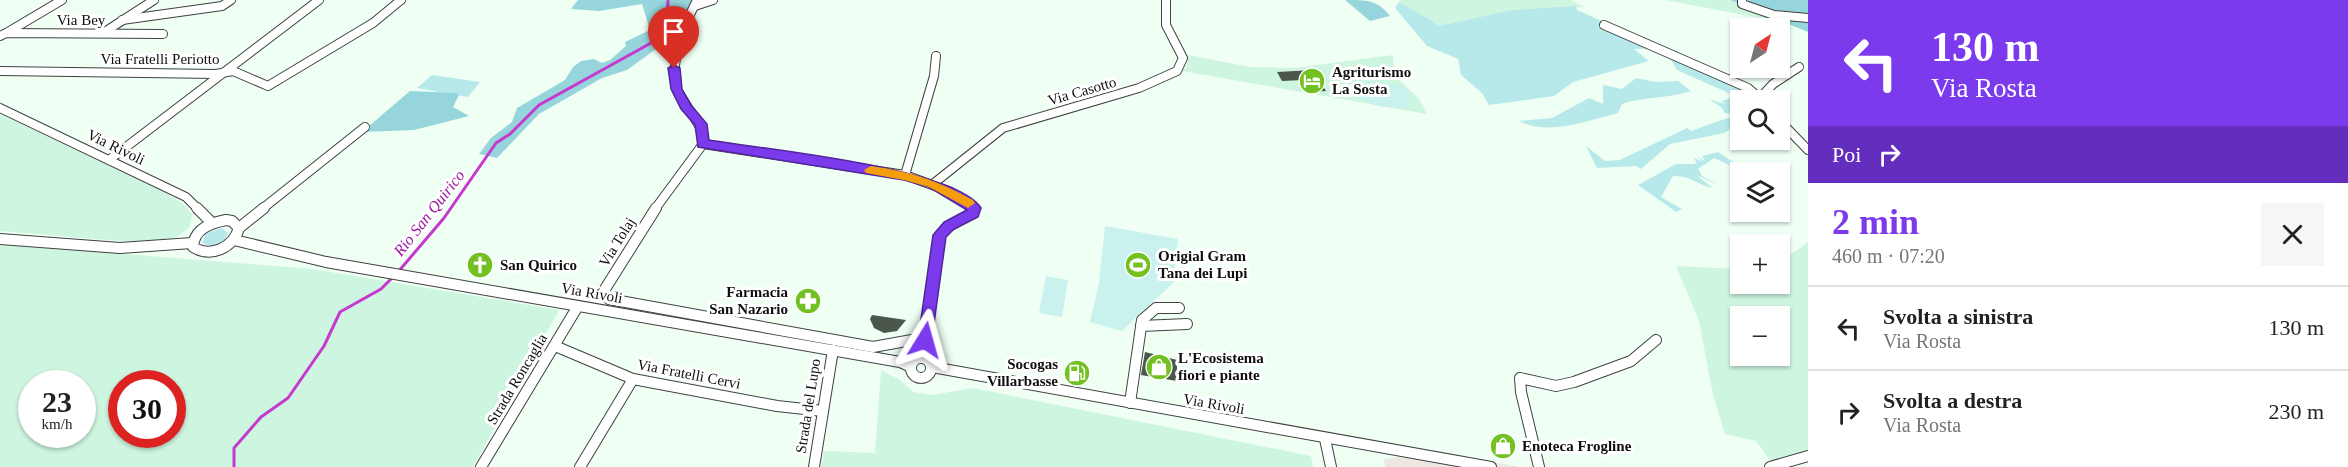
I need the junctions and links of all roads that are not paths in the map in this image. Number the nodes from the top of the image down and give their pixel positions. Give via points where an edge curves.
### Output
1 (62, 0) edge
2 (154, 0) edge
3 (231, 0) edge
4 (319, 0) edge
5 (400, 0) edge
6 (713, 0) edge
7 (1166, 0) edge
8 (1742, 0) edge
9 (696, 3) edge
10 (1808, 18) edge
11 (122, 20) junction
12 (1604, 25) dead end
13 (102, 33) junction
14 (163, 34) dead end
15 (3, 35) edge
16 (936, 56) dead end
17 (1799, 67) dead end
18 (0, 71) edge
19 (224, 73) junction
20 (1750, 90) edge
21 (1768, 90) edge
22 (0, 108) edge
23 (365, 127) dead end
24 (1790, 131) edge
25 (703, 144) junction
26 (1808, 150) edge
27 (109, 160) junction
28 (905, 176) junction
29 (933, 184) junction
30 (212, 223) junction
31 (239, 228) junction
32 (0, 238) edge
33 (234, 240) junction
34 (192, 243) junction
35 (578, 306) junction
36 (1179, 308) dead end
37 (1187, 324) dead end
38 (1141, 326) junction
39 (925, 340) junction
40 (1656, 340) dead end
41 (555, 346) junction
42 (833, 350) junction
43 (922, 358) junction
44 (909, 366) junction
45 (932, 367) junction
46 (633, 379) junction
47 (1130, 403) junction
48 (823, 411) junction
49 (1325, 439) junction
50 (1808, 456) edge
51 (481, 467) edge
52 (580, 467) edge
53 (814, 467) edge
54 (1331, 467) edge
55 (1491, 467) edge
56 (1539, 467) edge
57 (1770, 467) edge

1 - 15 street
2 - 11 street
3 - 11 street via 222,6
4 - 19 street
5 - 19 street, Via Fratelli Periotto via 373,23 268,86 233,71
6 - 9 street
7 - 29 street, Via Casotto via 1167,27 1183,58 1177,71 1139,88 1003,128
8 - 10 street via 1742,4 1764,13
9 - 25 street via 686,21 674,68 676,89 701,124
11 - 13 street
12 - 20 street
13 - 14 street, Via Bey
13 - 15 street, Via Bey
16 - 28 street via 934,76
17 - 21 street
18 - 19 street, Via Fratelli Periotto
19 - 27 street
22 - 27 street, Via Rivoli
23 - 31 street
24 - 26 street
25 - 28 street
25 - 39 street, Via Tolaj via 655,209 605,296 873,347 908,339
27 - 30 street, Via Rivoli via 186,197
28 - 29 street
29 - 39 street via 976,211 940,235
30 - 31 street via 232,221
30 - 34 street via 196,234
31 - 33 street
32 - 34 street via 125,249
33 - 34 street via 206,252 196,250
33 - 35 street, Via Rivoli via 303,257
35 - 41 street, Strada Roncaglia
35 - 42 street, Via Rivoli
36 - 38 street via 1156,308 1145,316
37 - 38 street
38 - 47 street
39 - 43 street
40 - 56 street via 1632,361 1574,382 1549,385 1521,378
41 - 46 street, Via Fratelli Cervi
41 - 51 street, Strada Roncaglia
42 - 44 street, Via Rivoli
42 - 48 street, Strada del Lupo
43 - 44 street
43 - 45 street
44 - 45 street, Via Rivoli via 919,377 930,374
45 - 47 street, Via Rivoli
46 - 48 street, Via Fratelli Cervi
46 - 52 street
47 - 49 street, Via Rivoli
48 - 53 street, Strada del Lupo
49 - 54 street
49 - 55 street, Via Rivoli
50 - 57 street

